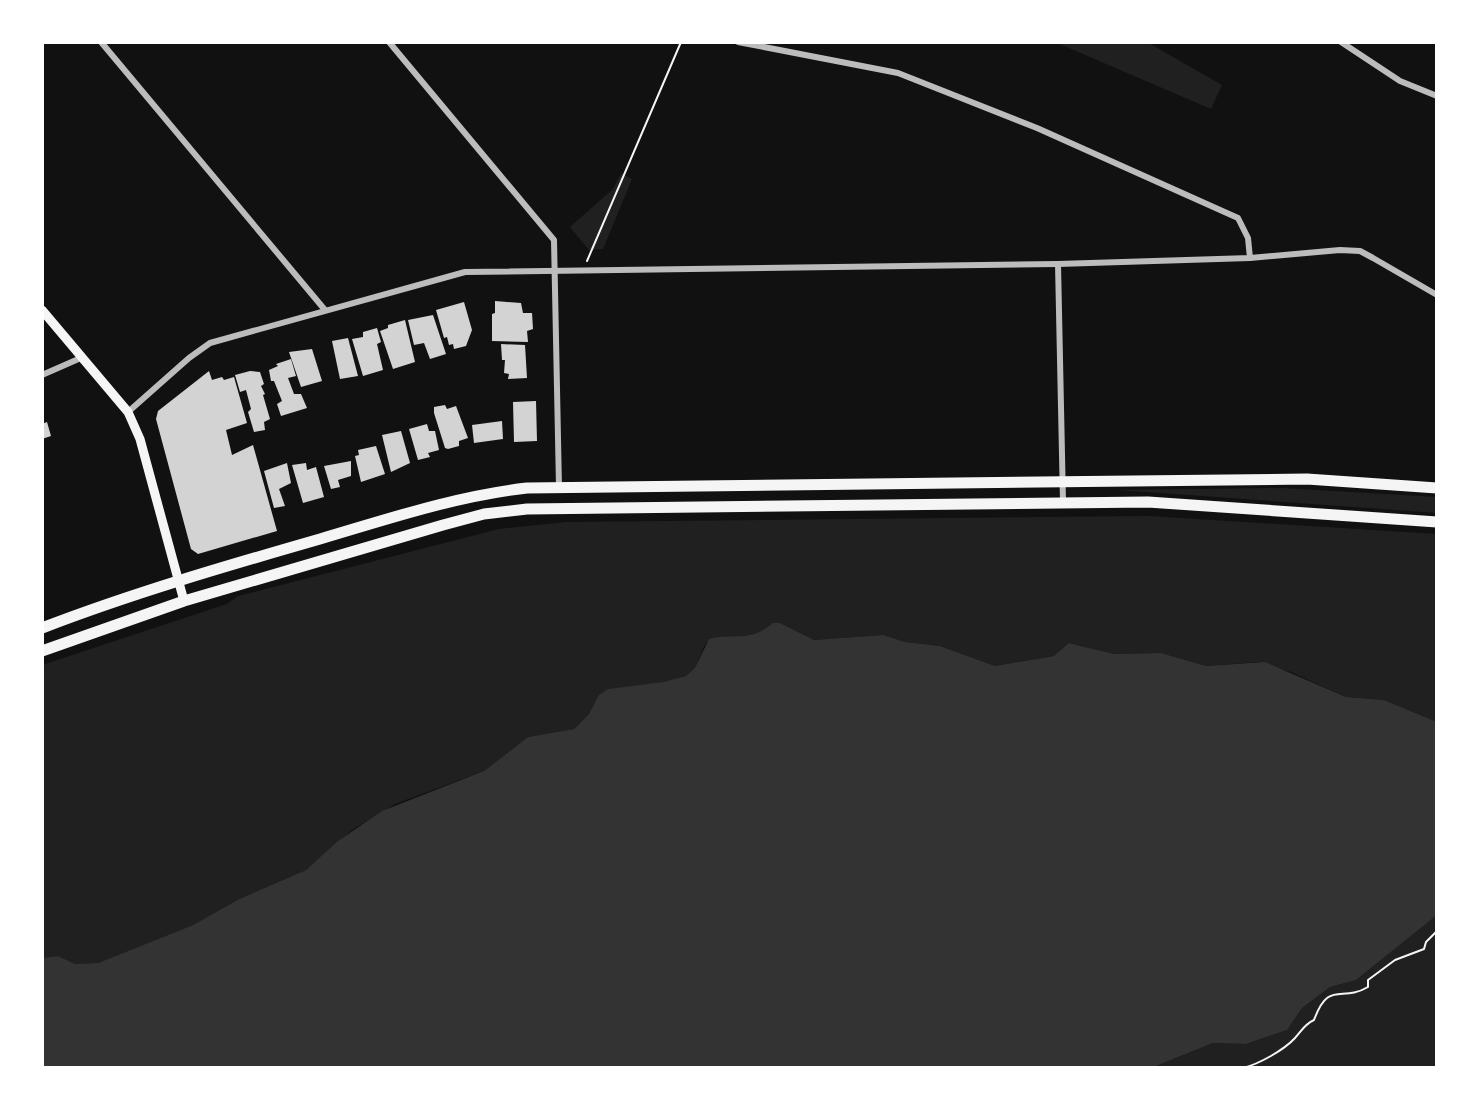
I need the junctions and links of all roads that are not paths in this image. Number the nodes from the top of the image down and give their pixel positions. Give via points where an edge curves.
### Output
1 (101, 42) edge
2 (389, 42) edge
3 (738, 42) edge
4 (1341, 42) edge
5 (1437, 96) edge
6 (1250, 258) junction
7 (1058, 264) junction
8 (557, 269) junction
9 (1437, 295) edge
10 (42, 310) edge
11 (325, 310) junction
12 (83, 357) junction
13 (42, 375) edge
14 (128, 412) junction
15 (1062, 482) junction
16 (559, 487) junction
17 (1437, 488) edge
18 (1063, 502) junction
19 (1437, 522) edge
20 (179, 579) junction
21 (184, 601) junction
22 (42, 628) edge
23 (42, 651) edge

1 - 11 street
2 - 8 street via 554,240
3 - 6 street via 898,73 1037,128 1238,218
4 - 5 street via 1400,81
6 - 7 street
6 - 9 street via 1360,251
7 - 8 street
7 - 15 street
8 - 11 street via 465,272
8 - 16 street
10 - 12 main road
11 - 14 street via 210,343
12 - 13 street
12 - 14 main road
14 - 20 main road
15 - 16 highway
15 - 17 highway via 1307,479
15 - 18 street
16 - 20 highway via 467,498
18 - 19 highway via 1148,502
18 - 21 highway via 527,509 484,514
20 - 21 main road
20 - 22 highway
21 - 23 highway

